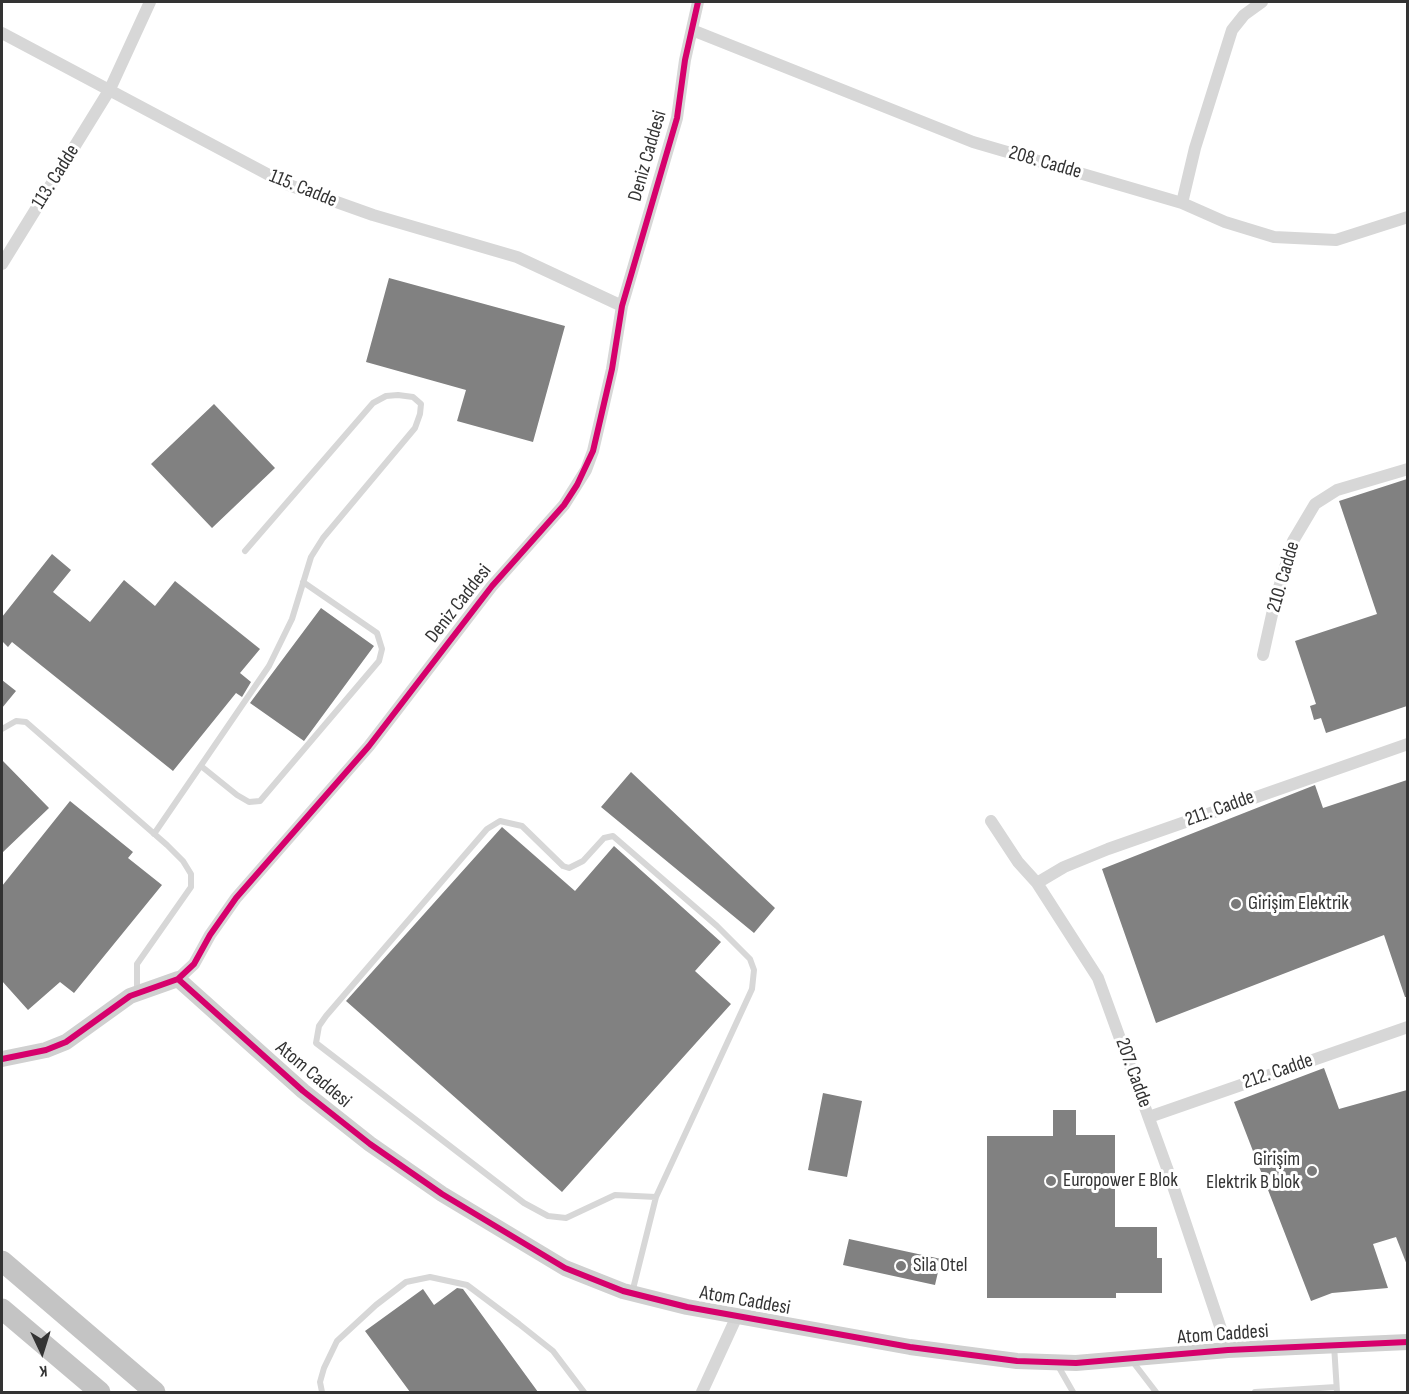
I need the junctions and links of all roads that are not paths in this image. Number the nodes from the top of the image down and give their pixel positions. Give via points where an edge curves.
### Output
1 (150, 2) edge
2 (698, 2) edge
3 (1262, 2) edge
4 (692, 30) junction
5 (2, 33) edge
6 (110, 89) junction
7 (1182, 203) junction
8 (1407, 217) edge
9 (2, 264) edge
10 (622, 306) junction
11 (1407, 469) edge
12 (245, 551) dead end
13 (303, 582) junction
14 (1263, 655) dead end
15 (2, 729) edge
16 (1407, 744) edge
17 (201, 766) junction
18 (991, 821) dead end
19 (154, 834) junction
20 (1037, 883) junction
21 (178, 980) junction
22 (137, 993) junction
23 (1407, 1027) edge
24 (2, 1059) edge
25 (1149, 1117) junction
26 (656, 1197) junction
27 (2, 1261) edge
28 (632, 1294) junction
29 (2, 1309) edge
30 (737, 1316) junction
31 (1407, 1342) edge
32 (1334, 1345) junction
33 (1228, 1350) junction
34 (1131, 1358) junction
35 (1057, 1363) junction
36 (1336, 1390) edge
37 (100, 1392) edge
38 (155, 1392) edge
39 (322, 1392) edge
40 (584, 1392) edge
41 (702, 1392) edge
42 (1073, 1392) edge
43 (1156, 1392) edge
44 (1255, 1392) edge

1 - 6 street, 113. Cadde
2 - 4 street, Deniz Caddesi
3 - 7 street via 1232,30
4 - 7 street, 208. Cadde via 973,142
4 - 10 street, Deniz Caddesi via 677,118
5 - 6 street, 115. Cadde
6 - 9 street, 113. Cadde
6 - 10 street, 115. Cadde via 286,184 373,215 518,257
7 - 8 street, 208. Cadde via 1274,237 1336,240
10 - 21 street, Deniz Caddesi via 593,451 564,505 492,586 369,746 236,898 194,964
11 - 14 street, 210. Cadde via 1337,490 1315,504 1293,541
12 - 13 lane via 373,403 386,396 412,397 421,404 415,428 323,538 311,557
13 - 17 lane via 292,619 269,666
13 - 17 lane via 377,633 382,649 379,661 260,801 249,802 237,795
15 - 19 lane via 16,721 26,722
16 - 20 street, 211. Cadde via 1108,849
17 - 19 lane
18 - 20 street, 207. Cadde
19 - 22 lane via 183,861 191,874 191,887 137,964
20 - 25 street, 207. Cadde via 1098,978
21 - 22 street
21 - 28 street, Atom Caddesi via 303,1091 442,1194 566,1268
22 - 24 street via 66,1042
23 - 25 street, 212. Cadde
25 - 33 street, 207. Cadde
26 - 26 lane via 752,989 754,970 750,959 613,836 604,838 583,861 569,868 522,826 500,821 487,829 326,1016 316,1043 524,1203 548,1216 566,1218 615,1195
26 - 28 lane
27 - 38 highway
28 - 30 street, Atom Caddesi
29 - 37 highway
30 - 35 street, Atom Caddesi via 910,1347
30 - 41 street
31 - 32 street, Atom Caddesi
32 - 33 street, Atom Caddesi
32 - 36 lane
33 - 34 street, Atom Caddesi
34 - 35 street, Atom Caddesi
34 - 43 lane
35 - 42 lane
36 - 44 lane
39 - 40 lane via 324,1368 337,1341 406,1282 430,1277 467,1285 553,1351

